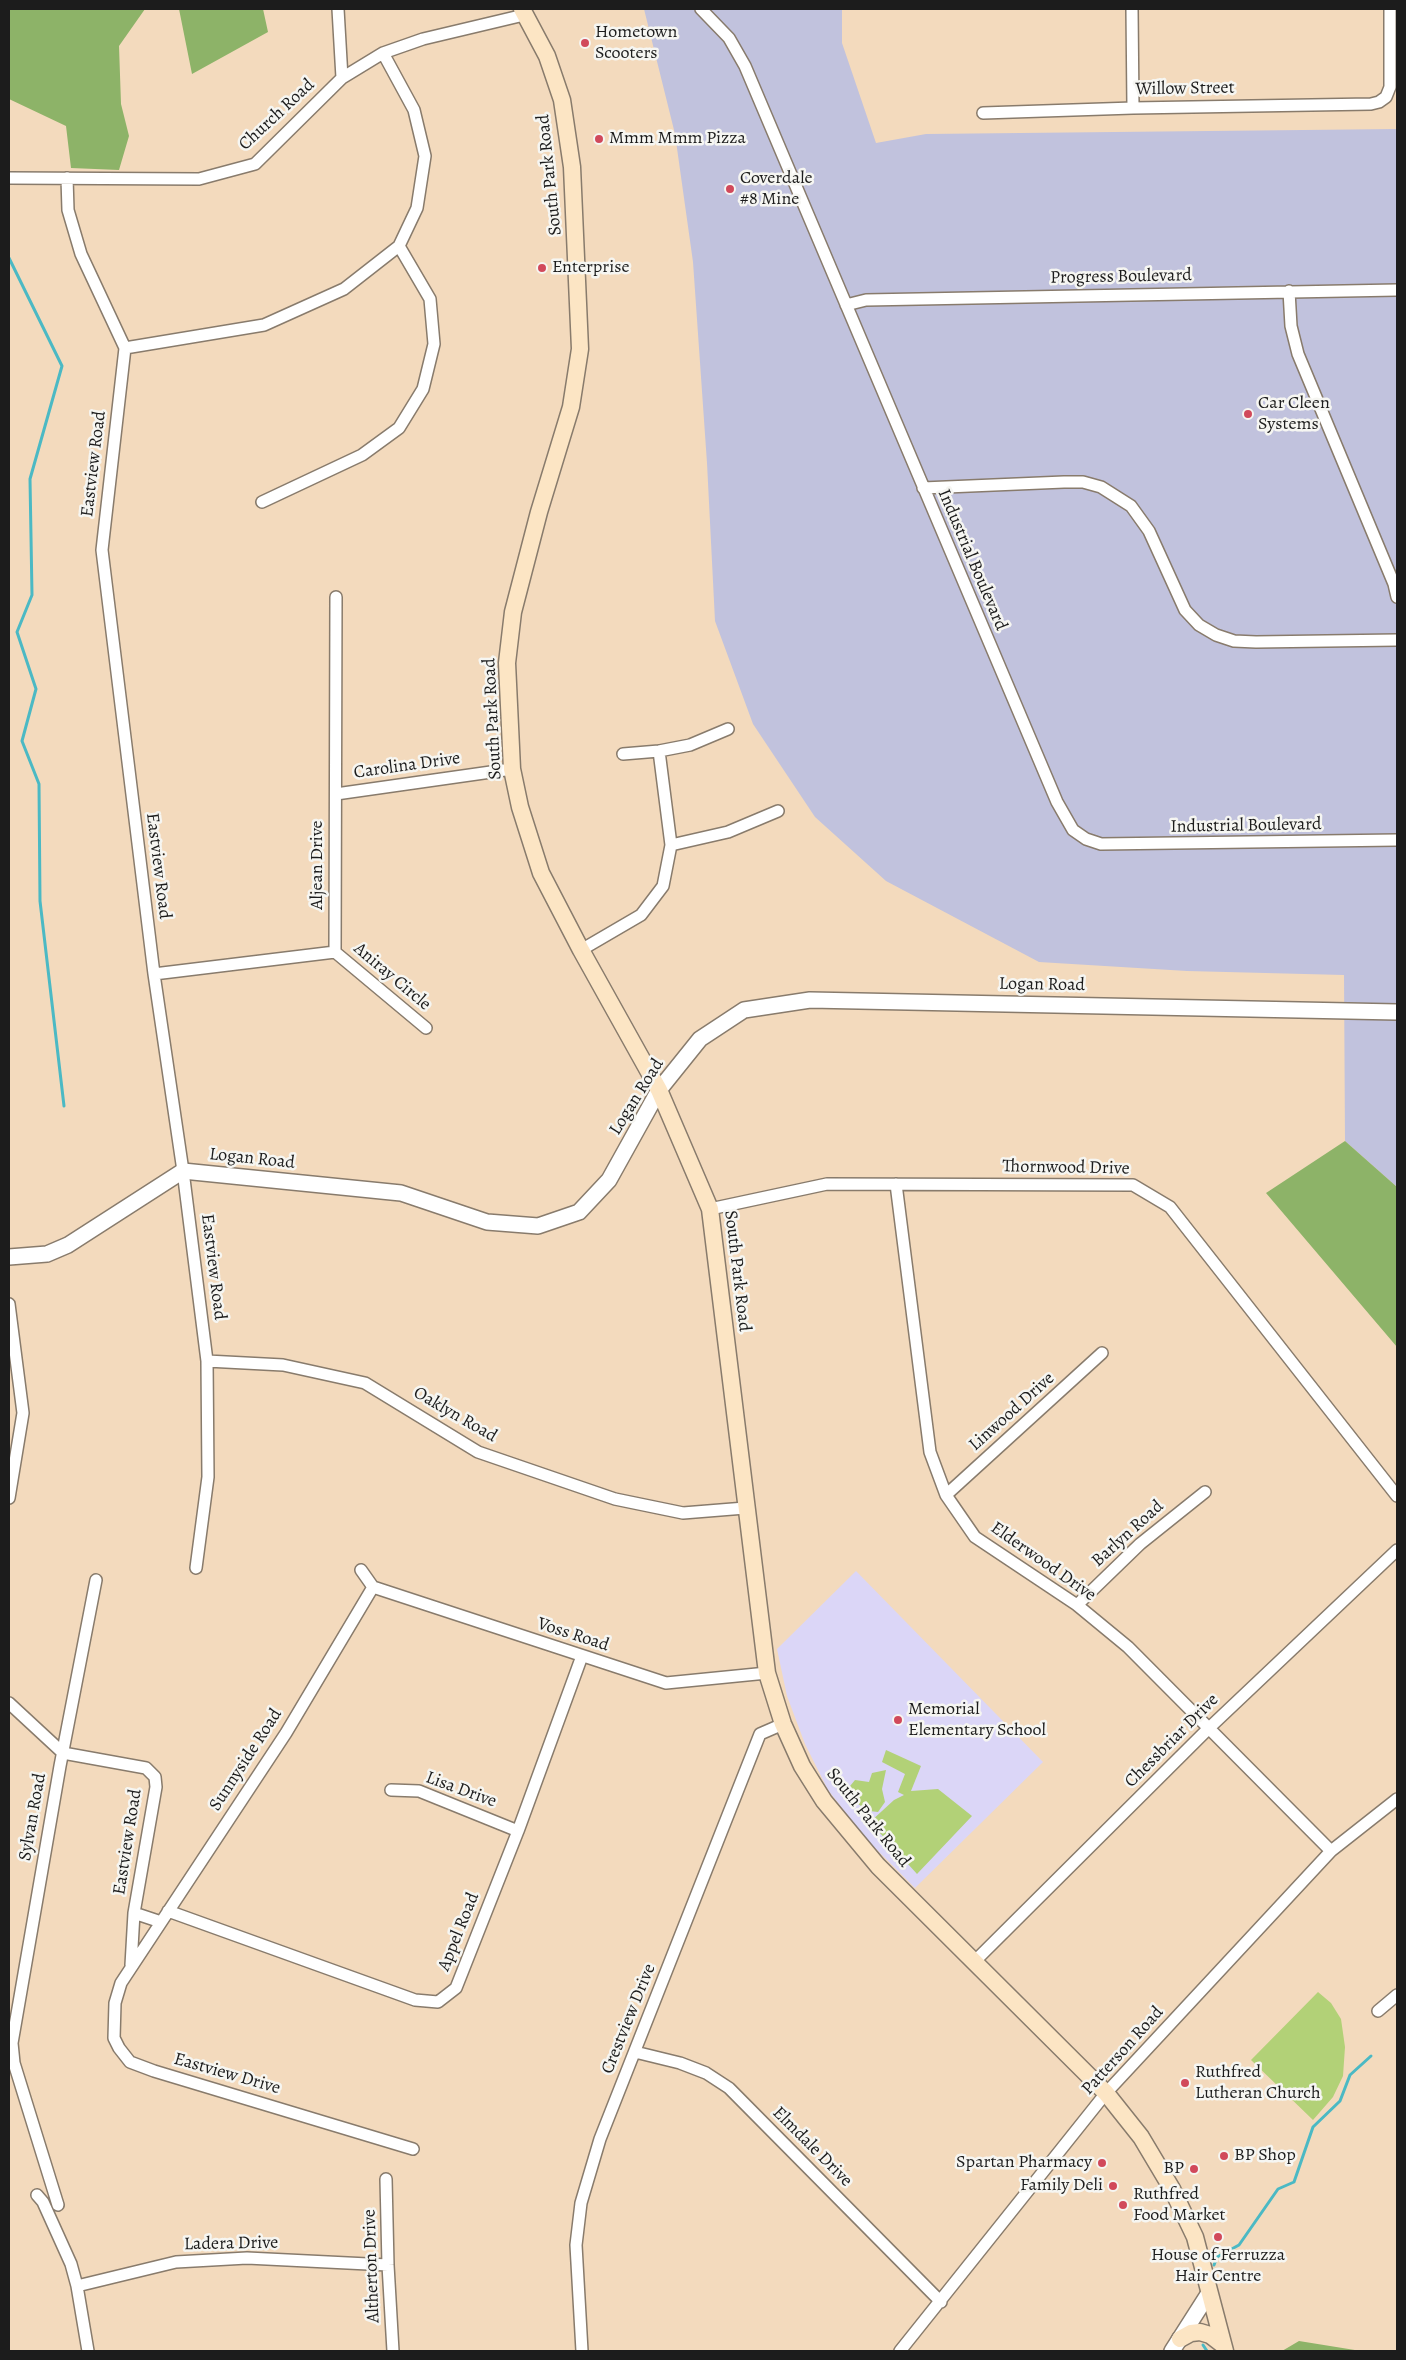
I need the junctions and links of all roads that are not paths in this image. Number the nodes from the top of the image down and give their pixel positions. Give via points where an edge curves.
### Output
1 (338, 9) edge
2 (701, 9) edge
3 (1132, 9) edge
4 (1390, 9) edge
5 (523, 12) edge
6 (383, 53) junction
7 (342, 78) junction
8 (1133, 108) junction
9 (983, 114) dead end
10 (9, 178) edge
11 (67, 178) junction
12 (399, 246) junction
13 (1397, 290) edge
14 (1289, 291) junction
15 (846, 305) junction
16 (125, 348) junction
17 (923, 488) junction
18 (262, 502) dead end
19 (336, 597) dead end
20 (1397, 597) edge
21 (1397, 640) edge
22 (728, 729) dead end
23 (659, 751) junction
24 (623, 754) dead end
25 (512, 769) junction
26 (336, 794) junction
27 (778, 811) dead end
28 (1397, 840) edge
29 (671, 845) junction
30 (581, 950) junction
31 (335, 952) junction
32 (154, 974) junction
33 (1397, 1012) edge
34 (426, 1028) dead end
35 (659, 1090) junction
36 (183, 1171) junction
37 (896, 1184) junction
38 (710, 1209) junction
39 (9, 1256) edge
40 (9, 1304) edge
41 (1102, 1354) dead end
42 (207, 1361) junction
43 (1205, 1492) dead end
44 (946, 1496) junction
45 (1397, 1496) edge
46 (9, 1498) edge
47 (745, 1508) junction
48 (1397, 1550) edge
49 (196, 1568) dead end
50 (361, 1570) dead end
51 (96, 1580) dead end
52 (373, 1587) junction
53 (1077, 1605) junction
54 (582, 1656) junction
55 (766, 1673) junction
56 (9, 1703) edge
57 (783, 1724) junction
58 (1208, 1729) junction
59 (63, 1753) junction
60 (391, 1790) dead end
61 (1397, 1800) edge
62 (518, 1830) junction
63 (1331, 1851) junction
64 (168, 1911) junction
65 (134, 1913) junction
66 (160, 1922) junction
67 (975, 1962) junction
68 (131, 1967) junction
69 (1397, 1995) edge
70 (1378, 2011) dead end
71 (635, 2052) junction
72 (1106, 2093) junction
73 (413, 2149) dead end
74 (386, 2179) dead end
75 (37, 2195) dead end
76 (58, 2205) dead end
77 (388, 2265) junction
78 (77, 2286) junction
79 (1209, 2294) junction
80 (941, 2302) junction
81 (1176, 2345) edge
82 (1224, 2348) edge
83 (88, 2351) edge
84 (393, 2351) edge
85 (582, 2351) edge
86 (900, 2351) edge

1 - 7 street
2 - 15 street, Industrial Boulevard via 728,38 745,66
3 - 8 street
4 - 8 street, Willow Street via 1390,87 1386,97 1379,102
5 - 6 street, Church Road via 423,38
5 - 25 main road, South Park Road via 547,56 563,108 572,160 580,350 571,407 539,512 514,612 507,663
6 - 7 street, Church Road
6 - 12 street via 414,110 425,156 417,208
7 - 11 street, Church Road via 255,164 199,179
8 - 9 street, Willow Street
10 - 11 street, Church Road
11 - 16 street via 68,210 81,254
12 - 16 street via 344,289 264,325
12 - 18 street via 430,299 434,344 423,389 399,428 362,455
13 - 14 street, Progress Boulevard
14 - 15 street, Progress Boulevard via 866,300
14 - 20 street via 1291,326 1298,354
15 - 17 street, Industrial Boulevard
16 - 32 street, Eastview Road via 102,550
17 - 21 street via 1064,482 1083,482 1101,487 1131,506 1149,531 1185,610 1199,625 1216,635 1234,641 1256,642
17 - 28 street, Industrial Boulevard via 1057,802 1073,830 1100,844
19 - 26 street, Aljean Drive
22 - 23 street via 690,745
23 - 24 street
23 - 29 street
25 - 26 street, Carolina Drive
25 - 30 main road, South Park Road via 520,807 541,873
26 - 31 street, Aljean Drive
27 - 29 street via 728,832
29 - 30 street via 663,886 641,915
30 - 35 main road, South Park Road
31 - 32 street
31 - 34 street, Aniray Circle
32 - 36 street, Eastview Road
33 - 35 street, Logan Road via 810,1000 744,1010 700,1039
35 - 36 street, Logan Road via 609,1180 579,1212 538,1226 487,1222 401,1194
35 - 38 main road, South Park Road
36 - 39 street, Logan Road via 68,1245 47,1254
36 - 42 street, Eastview Road
37 - 38 street, Thornwood Drive via 827,1184
37 - 44 street, Elderwood Drive via 930,1452
37 - 45 street, Thornwood Drive via 1133,1185 1170,1207
38 - 47 main road, South Park Road
40 - 46 street via 23,1413
41 - 44 street, Linwood Drive
42 - 47 street, Oaklyn Road via 282,1365 365,1383 478,1452 616,1499 683,1513
42 - 49 street, Eastview Road via 208,1476
43 - 53 street, Barlyn Road via 1140,1544
44 - 53 street, Elderwood Drive via 976,1537
47 - 55 main road, South Park Road
48 - 58 street, Chessbriar Drive
50 - 52 street
51 - 59 street, Sylvan Road
52 - 54 street, Voss Road
52 - 64 street, Sunnyside Road via 286,1733
53 - 58 street, Elderwood Drive via 1128,1647
54 - 55 street, Voss Road via 666,1682
54 - 62 street, Appel Road
55 - 57 main road, South Park Road
56 - 59 street
57 - 67 main road, South Park Road via 802,1766 824,1801 878,1866
57 - 71 street, Crestview Drive via 760,1734
58 - 63 street, Elderwood Drive
58 - 67 street, Chessbriar Drive
59 - 65 street, Eastview Road via 146,1768 155,1777 156,1787
59 - 76 street, Sylvan Road via 12,2043 14,2063
60 - 62 street, Lisa Drive via 419,1791
61 - 63 street, Patterson Road
62 - 64 street, Appel Road via 456,1988 438,2002 415,2000
63 - 72 street, Patterson Road
64 - 66 street, Sunnyside Road
65 - 66 street, Eastview Road
65 - 68 street, Eastview Road
66 - 68 street, Sunnyside Road
67 - 72 main road, South Park Road
68 - 73 street, Eastview Drive via 121,1983 114,2021 114,2038 130,2062
69 - 70 street
71 - 80 street, Elmdale Drive via 680,2063 706,2073 729,2088
71 - 85 street, Crestview Drive via 600,2138 581,2203 576,2245
72 - 79 main road, South Park Road via 1141,2137 1172,2189 1194,2237
72 - 80 street, Patterson Road
74 - 77 street, Altherton Drive
75 - 78 street via 55,2226
77 - 78 street, Ladera Drive via 246,2258 176,2262
77 - 84 street, Altherton Drive
78 - 83 street
79 - 81 street
79 - 82 main road, South Park Road
80 - 86 street, Patterson Road
81 - 82 main road via 1191,2333 1200,2332 1210,2335

